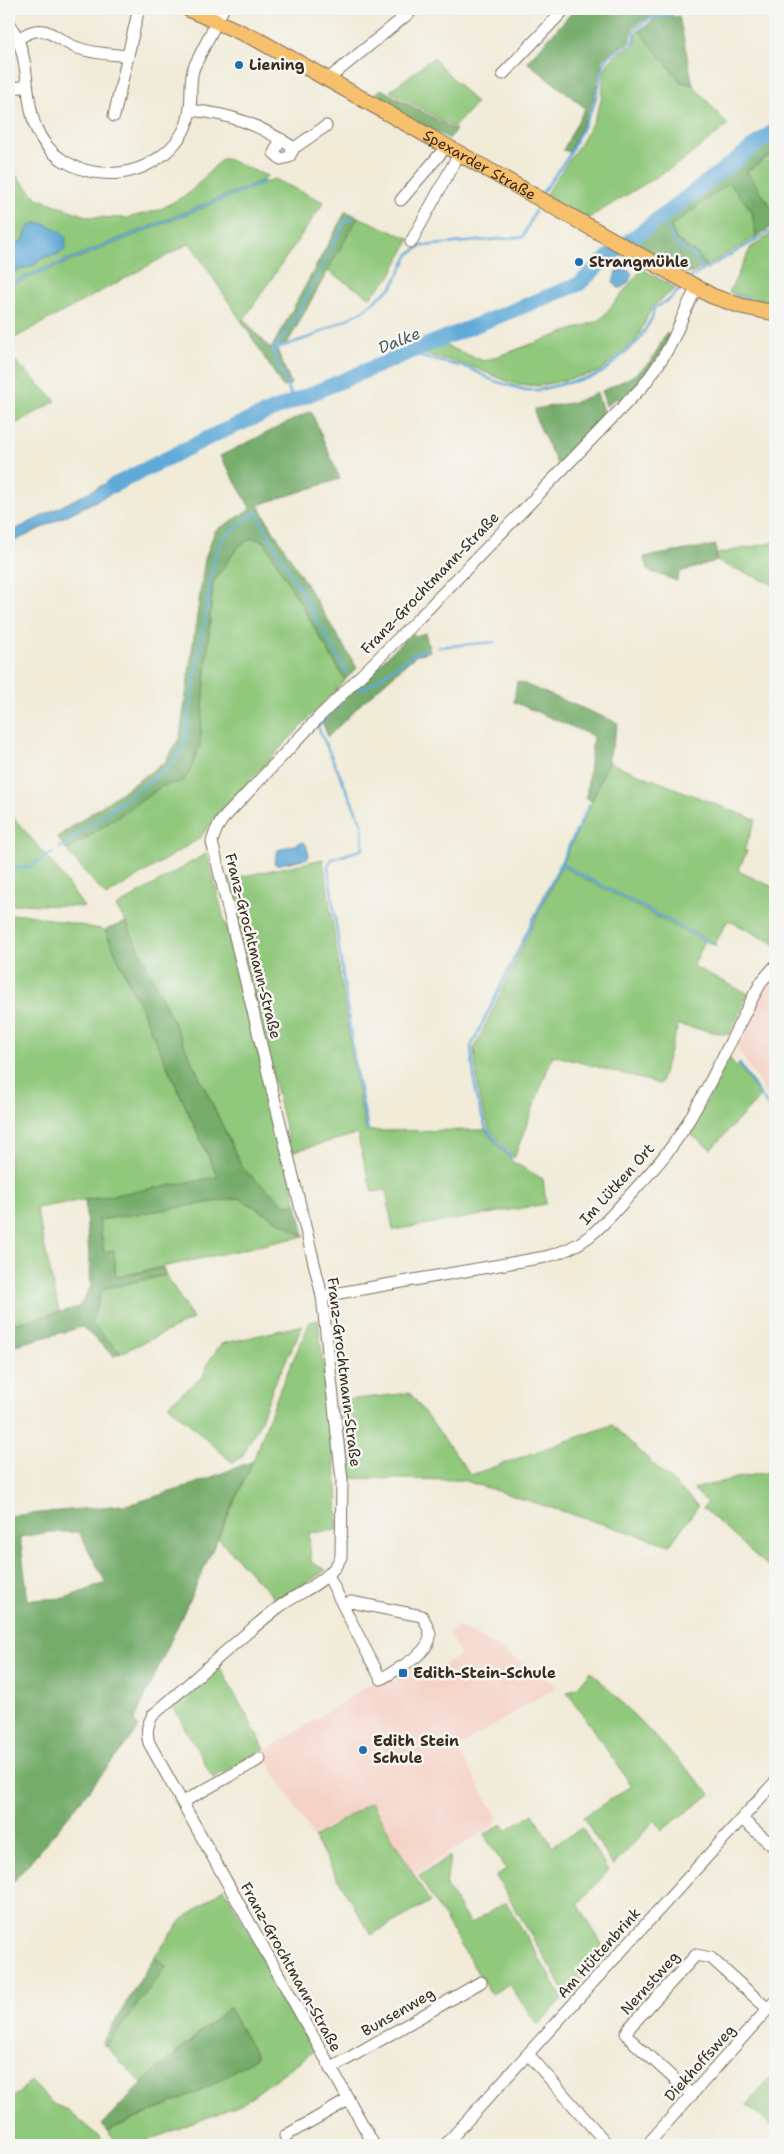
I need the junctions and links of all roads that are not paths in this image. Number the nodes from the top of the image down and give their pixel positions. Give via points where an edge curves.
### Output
1 (188, 9) edge
2 (414, 9) edge
3 (565, 9) edge
4 (138, 12) dead end
5 (221, 15) edge
6 (9, 24) edge
7 (18, 38) junction
8 (128, 56) junction
9 (503, 74) dead end
10 (328, 79) junction
11 (26, 86) junction
12 (9, 89) edge
13 (190, 110) junction
14 (114, 116) dead end
15 (326, 126) dead end
16 (281, 139) junction
17 (294, 148) junction
18 (453, 150) junction
19 (401, 200) dead end
20 (411, 242) dead end
21 (695, 287) junction
22 (775, 313) edge
23 (775, 966) edge
24 (322, 1296) junction
25 (328, 1575) junction
26 (343, 1605) junction
27 (260, 1759) dead end
28 (775, 1782) edge
29 (183, 1802) junction
30 (742, 1819) junction
31 (775, 1848) edge
32 (481, 1982) dead end
33 (772, 2005) edge
34 (528, 2054) junction
35 (330, 2069) junction
36 (692, 2095) junction
37 (348, 2100) junction
38 (285, 2136) dead end
39 (374, 2145) edge
40 (444, 2145) edge
41 (608, 2145) edge
42 (647, 2145) edge

1 - 5 main road, Spexarder Straße
2 - 10 street
3 - 9 street
4 - 8 street
5 - 10 main road, Spexarder Straße
5 - 13 street via 191,76
6 - 7 street
7 - 8 street via 30,31 44,31 55,34 76,48
7 - 11 street
8 - 14 street
10 - 18 main road, Spexarder Straße
11 - 12 street
11 - 13 street via 31,115 43,141 61,158 85,170 115,173 146,166 174,145
13 - 16 street via 243,120
15 - 17 street
16 - 17 street
16 - 17 street via 274,153 276,157 289,157
18 - 19 street
18 - 20 street
18 - 21 main road, Spexarder Straße
21 - 22 main road, Spexarder Straße via 726,301
21 - 24 street, Franz-Grochtmann-Straße via 674,337 643,386 319,717 216,830 212,842
23 - 24 street, Im Lütken Ort via 753,997 686,1127 640,1183 585,1241 570,1250 545,1257
24 - 25 street, Franz-Grochtmann-Straße via 342,1480 342,1558
25 - 26 street
25 - 29 street, Franz-Grochtmann-Straße via 279,1607 150,1721 147,1728 149,1743
26 - 26 street via 381,1679 410,1662 427,1647 430,1633 422,1616 351,1602
27 - 29 street
28 - 30 street, Am Hüttenbrink
29 - 35 street, Franz-Grochtmann-Straße
30 - 31 street
30 - 34 street, Am Hüttenbrink
32 - 35 street, Bunsenweg
33 - 36 street, Diekhoffsweg
33 - 36 street, Nernstweg via 711,1958 696,1955 629,2028 626,2032 630,2039
34 - 40 street, Am Hüttenbrink
34 - 41 street
35 - 37 street, Franz-Grochtmann-Straße
36 - 42 street, Diekhoffsweg
37 - 38 street
37 - 39 street, Franz-Grochtmann-Straße

